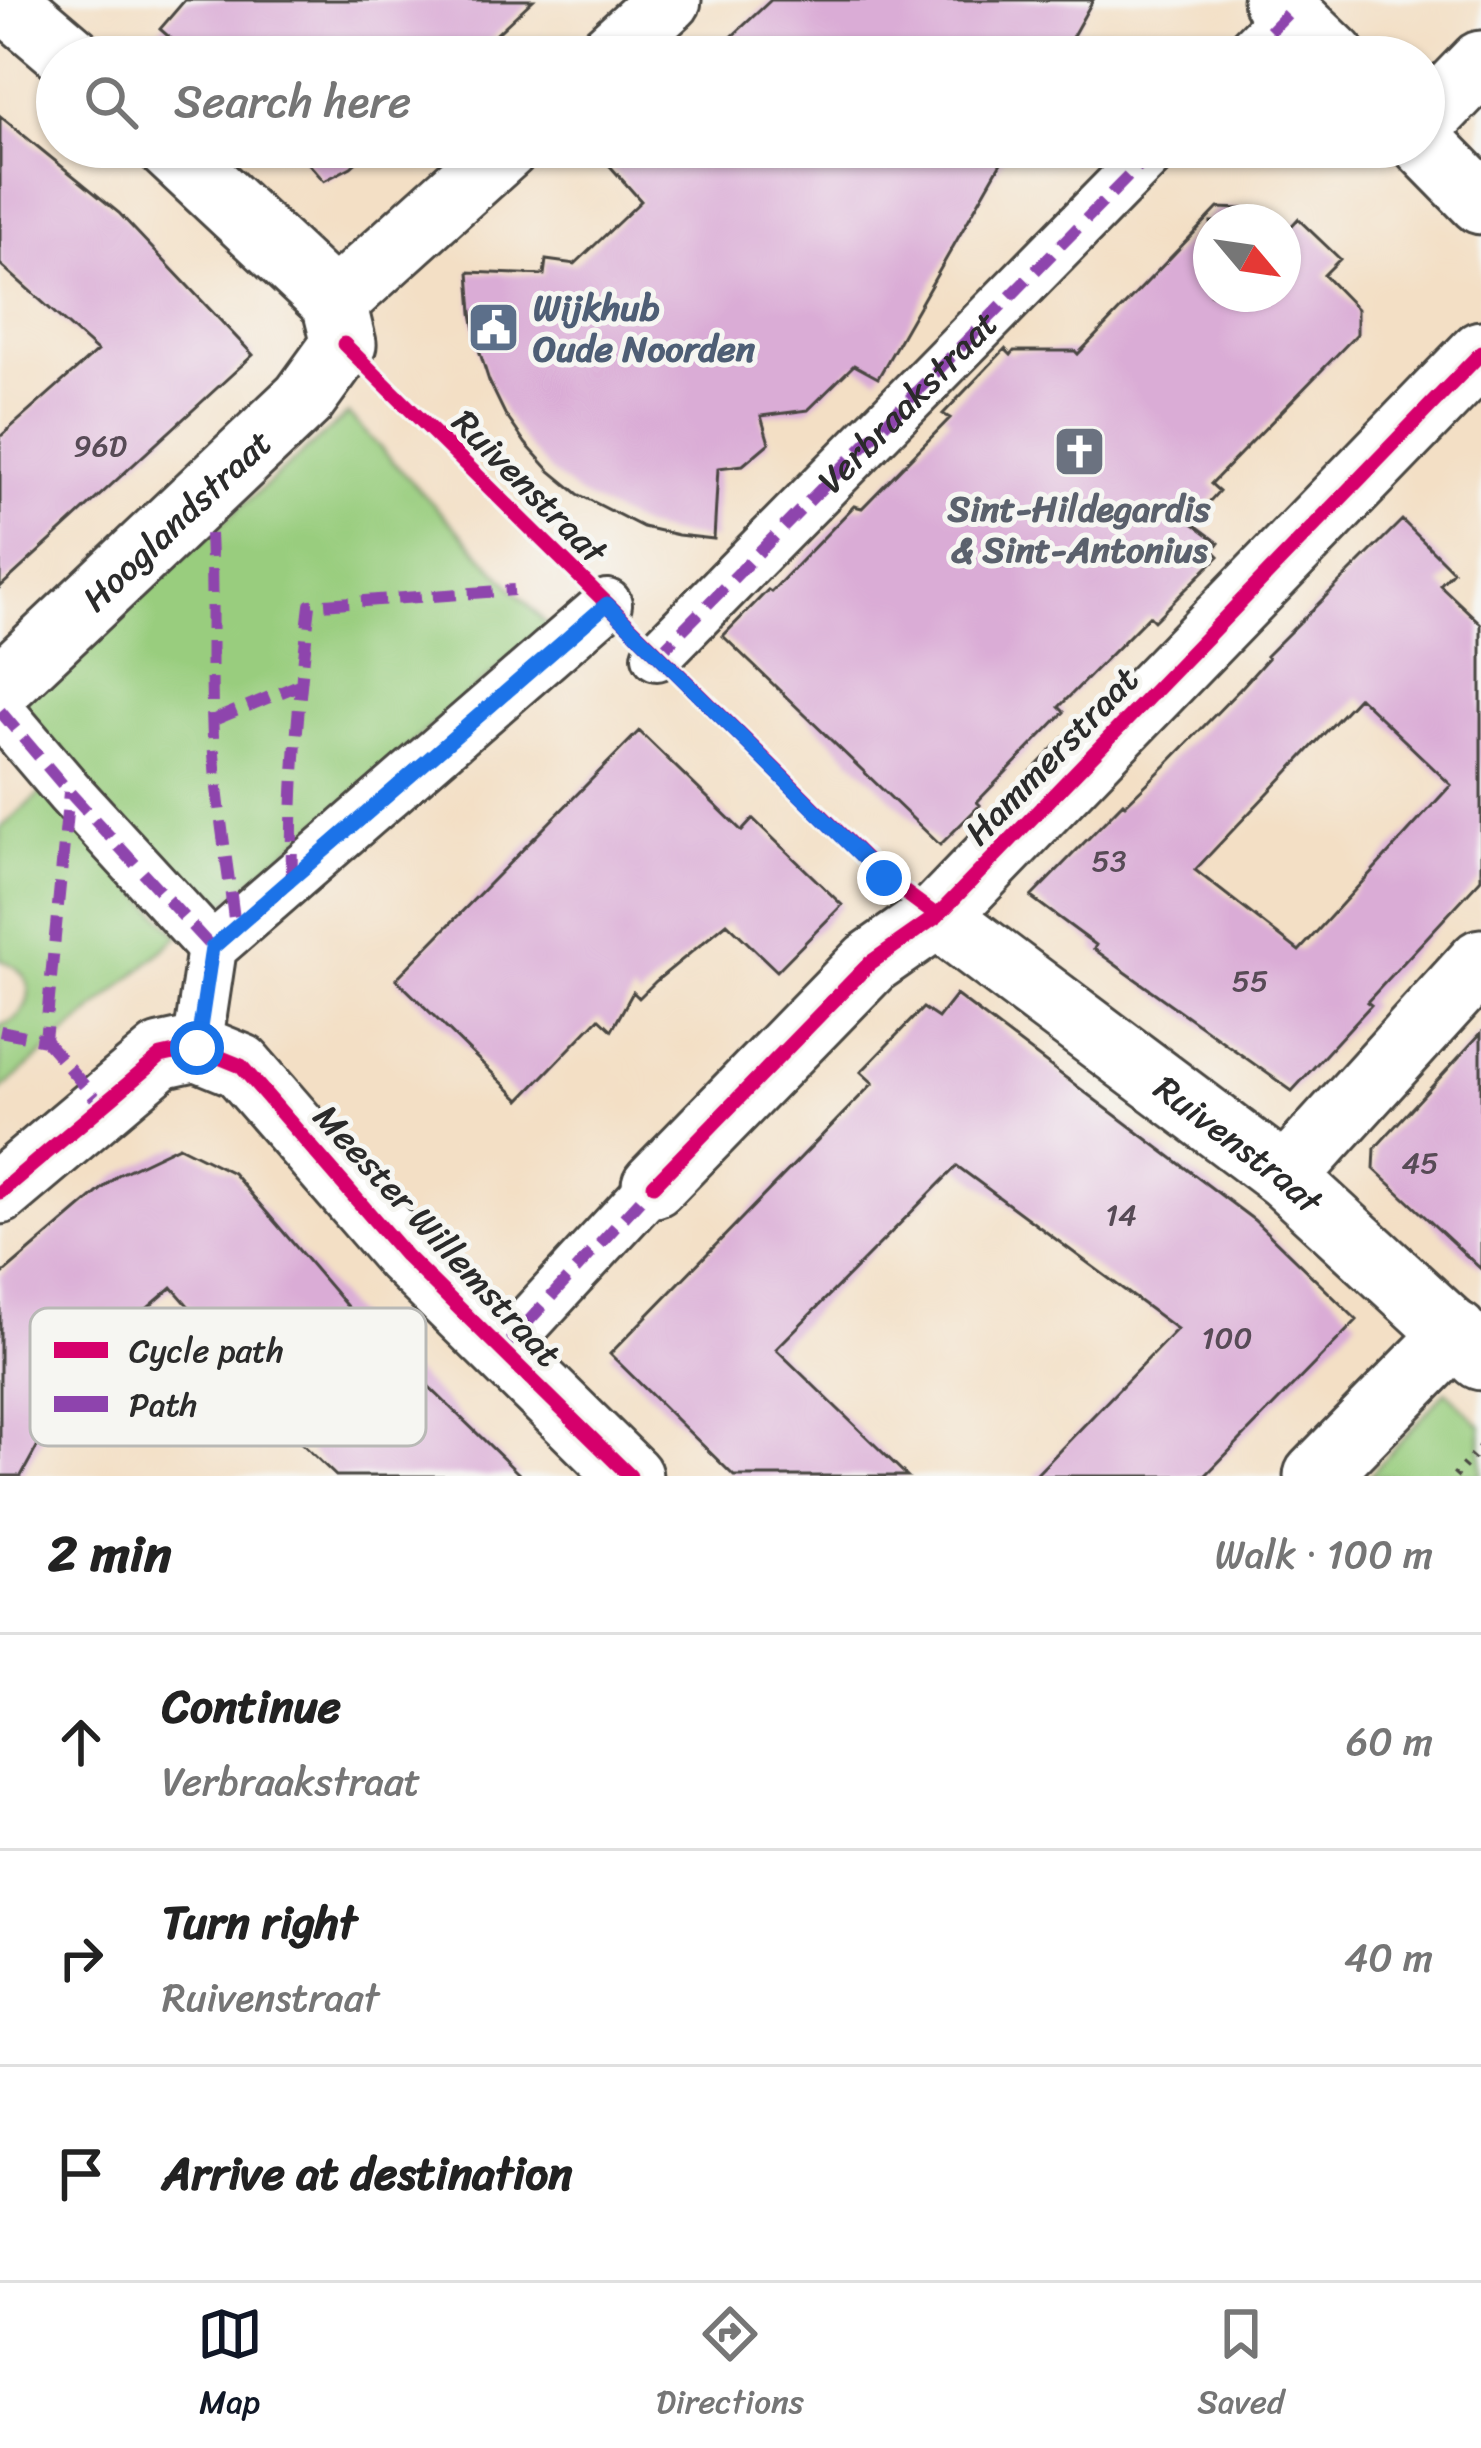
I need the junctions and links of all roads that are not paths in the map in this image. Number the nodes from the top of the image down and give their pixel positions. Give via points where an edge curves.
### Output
1 (5, 0) edge
2 (669, 0) edge
3 (1281, 7) edge
4 (47, 36) edge
5 (629, 36) edge
6 (1260, 36) edge
7 (1312, 36) edge
8 (1481, 63) edge
9 (1445, 100) edge
10 (1445, 165) edge
11 (188, 168) edge
12 (487, 168) edge
13 (1136, 168) edge
14 (1481, 202) edge
15 (339, 324) junction
16 (1481, 353) edge
17 (607, 604) dead end
18 (657, 656) dead end
19 (0, 687) edge
20 (0, 711) edge
21 (938, 916) junction
22 (212, 948) junction
23 (1481, 961) edge
24 (197, 1048) junction
25 (1286, 1177) junction
26 (654, 1185) joint
27 (0, 1192) edge
28 (1468, 1346) edge
29 (502, 1350) junction
30 (630, 1476) edge
31 (1316, 1476) edge

1 - 4 street
2 - 5 street
3 - 6 street
3 - 7 street
8 - 9 street
10 - 14 street
11 - 15 street
12 - 15 street, Hooglandstraat
13 - 18 street, Verbraakstraat
15 - 19 street, Hooglandstraat via 304,399
16 - 21 street, Hammerstraat
17 - 22 street
20 - 22 street
21 - 25 street, Ruivenstraat
21 - 26 street, Hammerstraat via 870,963
22 - 24 street
23 - 25 street
24 - 27 street via 161,1056
24 - 29 street, Meester Willemstraat via 241,1066 405,1256
25 - 28 street, Ruivenstraat
26 - 29 street, Hammerstraat
28 - 31 street
29 - 30 street, Meester Willemstraat

